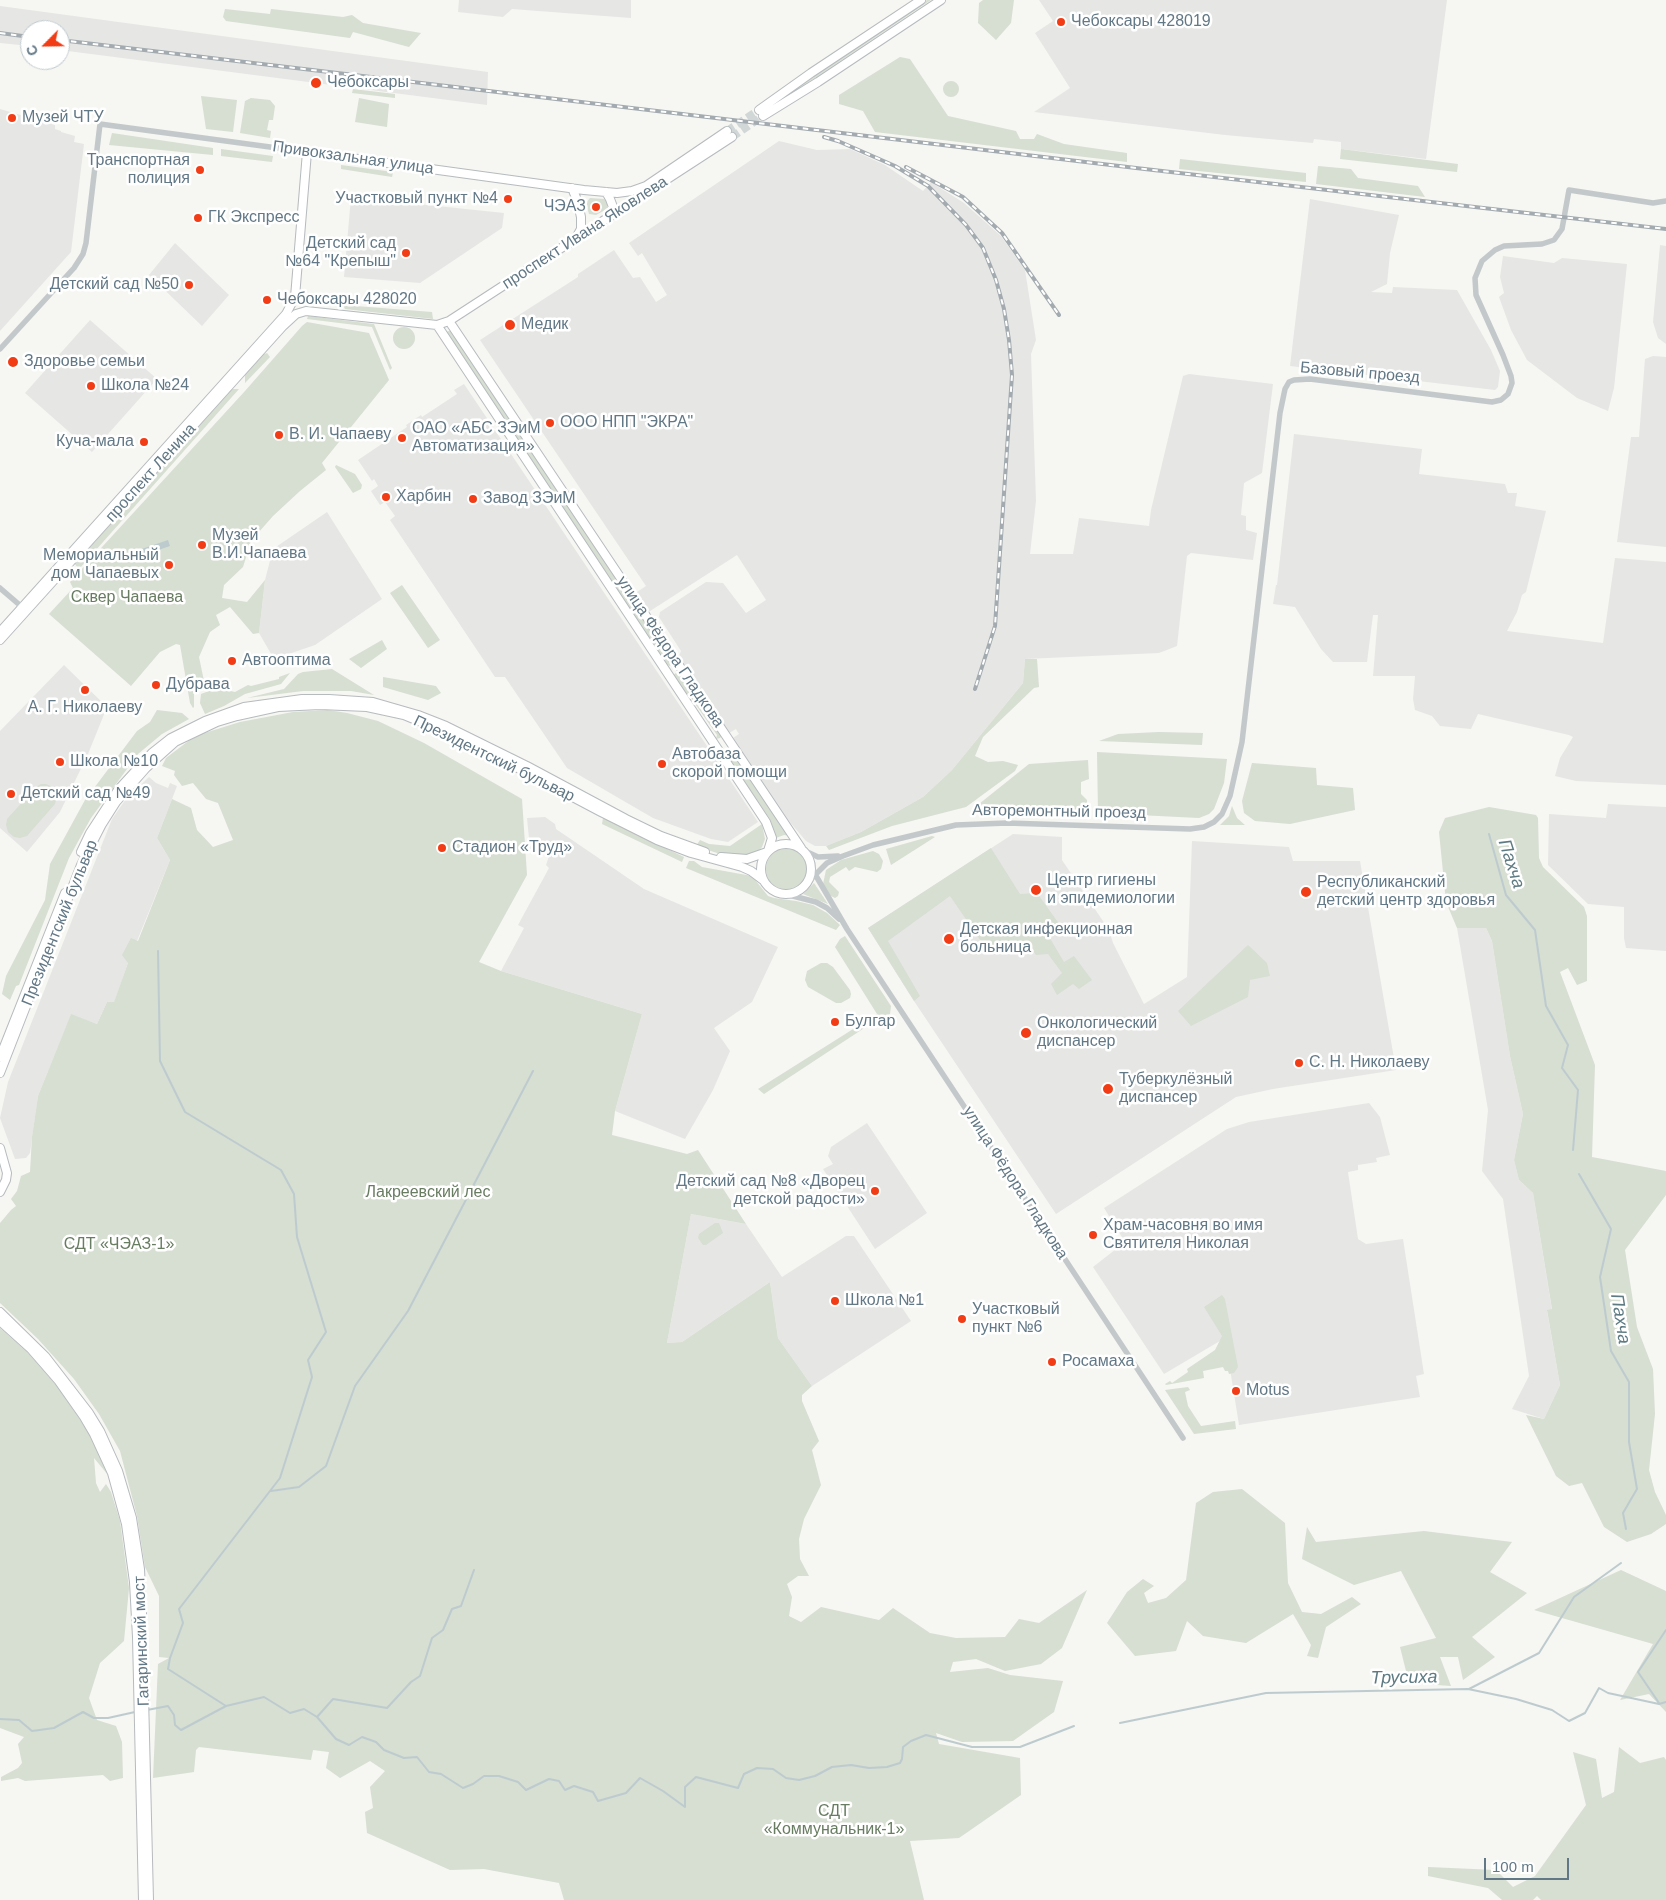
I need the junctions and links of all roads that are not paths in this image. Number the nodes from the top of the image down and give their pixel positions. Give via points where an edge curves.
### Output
1 (921, 0) edge
2 (941, 0) edge
3 (307, 152) junction
4 (572, 188) junction
5 (606, 192) junction
6 (1666, 201) edge
7 (608, 219) junction
8 (576, 238) junction
9 (294, 297) junction
10 (306, 311) junction
11 (449, 321) junction
12 (437, 325) junction
13 (0, 349) edge
14 (538, 455) junction
15 (528, 462) junction
16 (0, 588) edge
17 (24, 609) junction
18 (0, 632) edge
19 (0, 640) edge
20 (679, 666) junction
21 (668, 673) junction
22 (730, 742) junction
23 (718, 750) junction
24 (526, 769) junction
25 (1190, 829) joint
26 (802, 849) junction
27 (768, 852) junction
28 (842, 856) junction
29 (812, 875) junction
30 (764, 880) junction
31 (789, 895) junction
32 (847, 928) junction
33 (0, 1057) edge
34 (0, 1073) edge
35 (0, 1148) edge
36 (0, 1160) edge
37 (7, 1169) junction
38 (0, 1192) edge
39 (0, 1312) edge
40 (0, 1321) edge
41 (1183, 1438) dead end
42 (115, 1472) junction
43 (144, 1813) junction
44 (143, 1900) edge
45 (149, 1900) edge

1 - 2 main road via 811,73 761,113 818,82
3 - 4 main road, Привокзальная улица
3 - 9 main road, проспект Ленина
3 - 13 street, Привокзальная улица via 100,124 83,254
4 - 5 main road, Привокзальная улица
4 - 8 main road via 581,217 581,229
5 - 7 main road via 612,207
5 - 7 main road, проспект Ивана Яковлева via 625,192 646,186 729,134
6 - 25 street, Базовый проезд via 1653,203 1569,190 1562,228 1554,240 1542,244 1504,246 1489,255 1477,270 1476,295 1511,376 1511,388 1505,397 1492,402 1310,379 1289,382 1280,413 1243,734 1233,789 1218,818 1209,825
7 - 8 main road, проспект Ивана Яковлева
8 - 11 main road, проспект Ивана Яковлева
9 - 10 main road via 298,306
9 - 17 main road, проспект Ленина via 282,319
10 - 12 main road
10 - 17 main road, проспект Ленина via 296,314 283,326
11 - 12 main road, проспект Ивана Яковлева
11 - 14 main road, улица Фёдора Гладкова
12 - 15 main road, улица Фёдора Гладкова
14 - 15 main road
14 - 20 main road, улица Фёдора Гладкова
15 - 21 main road, улица Фёдора Гладкова
16 - 17 street
17 - 18 main road, проспект Ленина
17 - 19 main road, проспект Ленина
20 - 21 main road
20 - 22 main road, улица Фёдора Гладкова
21 - 23 main road, улица Фёдора Гладкова
22 - 23 main road
22 - 26 main road, улица Фёдора Гладкова
23 - 27 main road, улица Фёдора Гладкова via 766,822 772,838
24 - 27 main road, Президентский бульвар via 661,836 707,853 738,860
24 - 30 main road, Президентский бульвар via 657,840 742,867
24 - 33 main road, Президентский бульвар via 418,714 352,699 302,699 244,708 184,731 162,745 137,769 118,790 90,833
24 - 34 main road, Президентский бульвар via 425,723 367,707 271,708 217,722 184,737 163,752 125,791 102,824 81,865
25 - 28 street, Авторемонтный проезд via 967,823 926,831
26 - 27 main road via 783,844
26 - 28 street, Авторемонтный проезд via 818,857
26 - 29 main road via 809,859
27 - 30 main road via 762,862
28 - 29 street, Авторемонтный проезд
29 - 31 main road via 799,891
29 - 32 street, улица Фёдора Гладкова
30 - 31 main road via 774,892
31 - 32 street, улица Фёдора Гладкова via 827,908
32 - 41 street, улица Фёдора Гладкова
35 - 37 main road
36 - 37 main road
37 - 38 main road
39 - 42 main road via 45,1356 76,1394 100,1431
40 - 42 main road via 31,1349 71,1398
42 - 43 main road, Гагаринский мост via 132,1518 140,1569
43 - 44 main road
43 - 45 main road

